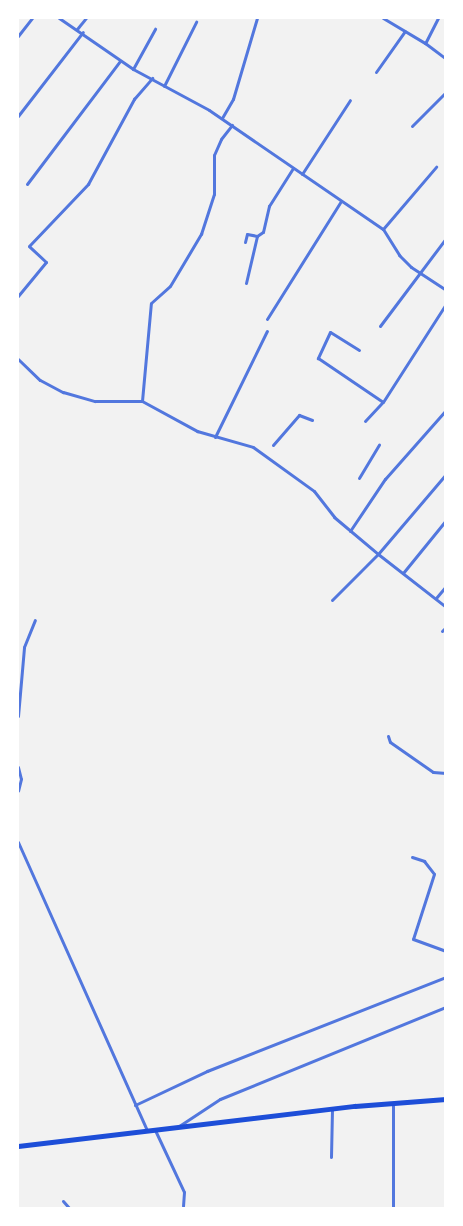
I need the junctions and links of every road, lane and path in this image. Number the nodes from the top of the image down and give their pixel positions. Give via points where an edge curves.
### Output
1 (32, 18) edge
2 (60, 18) edge
3 (86, 18) edge
4 (257, 18) edge
5 (383, 18) edge
6 (438, 18) edge
7 (196, 22) dead end
8 (77, 29) junction
9 (155, 29) dead end
10 (405, 31) junction
11 (83, 32) junction
12 (18, 36) edge
13 (425, 43) junction
14 (446, 59) edge
15 (120, 61) junction
16 (133, 69) junction
17 (376, 72) dead end
18 (152, 78) junction
19 (164, 86) junction
20 (446, 92) edge
21 (350, 100) dead end
22 (18, 116) edge
23 (222, 118) junction
24 (232, 125) junction
25 (412, 126) dead end
26 (436, 167) dead end
27 (293, 168) junction
28 (302, 174) junction
29 (27, 184) dead end
30 (341, 201) junction
31 (383, 230) junction
32 (257, 236) junction
33 (446, 238) edge
34 (245, 242) dead end
35 (420, 273) junction
36 (246, 282) dead end
37 (446, 290) edge
38 (18, 296) edge
39 (446, 304) edge
40 (267, 319) dead end
41 (380, 326) dead end
42 (267, 331) dead end
43 (359, 350) dead end
44 (18, 359) edge
45 (142, 401) junction
46 (383, 402) junction
47 (446, 410) edge
48 (312, 420) dead end
49 (365, 421) dead end
50 (215, 437) junction
51 (273, 444) dead end
52 (379, 445) dead end
53 (446, 474) edge
54 (359, 478) dead end
55 (446, 520) edge
56 (350, 531) junction
57 (378, 554) junction
58 (403, 573) junction
59 (446, 586) edge
60 (436, 598) junction
61 (332, 600) dead end
62 (446, 607) edge
63 (35, 620) dead end
64 (446, 627) edge
65 (442, 631) dead end
66 (18, 716) edge
67 (388, 736) dead end
68 (18, 767) edge
69 (446, 773) edge
70 (18, 790) edge
71 (18, 842) edge
72 (412, 858) dead end
73 (446, 951) edge
74 (446, 977) edge
75 (446, 1007) edge
76 (446, 1099) edge
77 (393, 1104) junction
78 (135, 1105) junction
79 (332, 1109) junction
80 (178, 1126) junction
81 (155, 1129) junction
82 (147, 1130) junction
83 (18, 1146) edge
84 (331, 1157) dead end
85 (63, 1201) dead end
86 (183, 1206) dead end
87 (69, 1208) edge
88 (393, 1208) edge

1 - 12 street
2 - 8 street
3 - 8 street
4 - 23 street via 234,99
5 - 10 street
6 - 13 street
7 - 19 street
8 - 11 street
9 - 16 street
10 - 13 street
10 - 17 street
11 - 15 street
11 - 22 street
13 - 14 street
15 - 16 street
15 - 29 street
16 - 18 street
18 - 19 street
18 - 38 street via 134,98 88,184 29,246 46,262
19 - 23 street
20 - 25 street
21 - 28 street
23 - 24 street
24 - 27 street
24 - 45 street via 214,155 214,194 201,234 170,286 151,303
26 - 31 street
27 - 28 street
27 - 32 street via 269,206 264,232
28 - 30 street
30 - 31 street
30 - 40 street
31 - 35 street via 399,255
32 - 34 street via 248,234
32 - 36 street
33 - 35 street
35 - 37 street
35 - 41 street
39 - 46 street
42 - 50 street
43 - 46 street via 330,332 318,358
44 - 45 street via 51,387 75,397 95,401
45 - 50 street via 197,431
46 - 49 street
47 - 56 street via 385,479
48 - 51 street via 299,415
50 - 56 street via 253,448 265,455 314,491
52 - 54 street
53 - 57 street
55 - 58 street
56 - 57 street
57 - 58 street
57 - 61 street
58 - 60 street
59 - 60 street
60 - 62 street
63 - 66 street via 24,647
64 - 65 street
67 - 69 street via 390,742 433,772
68 - 70 street via 21,779
71 - 78 street
72 - 73 street via 424,861 434,874 413,939
74 - 78 street via 200,1074
75 - 80 street via 220,1098
76 - 77 main road
77 - 79 main road
77 - 88 street
78 - 82 street
79 - 80 main road
79 - 84 street
80 - 81 main road
81 - 82 main road
81 - 86 street via 184,1192
82 - 83 main road
85 - 87 street

